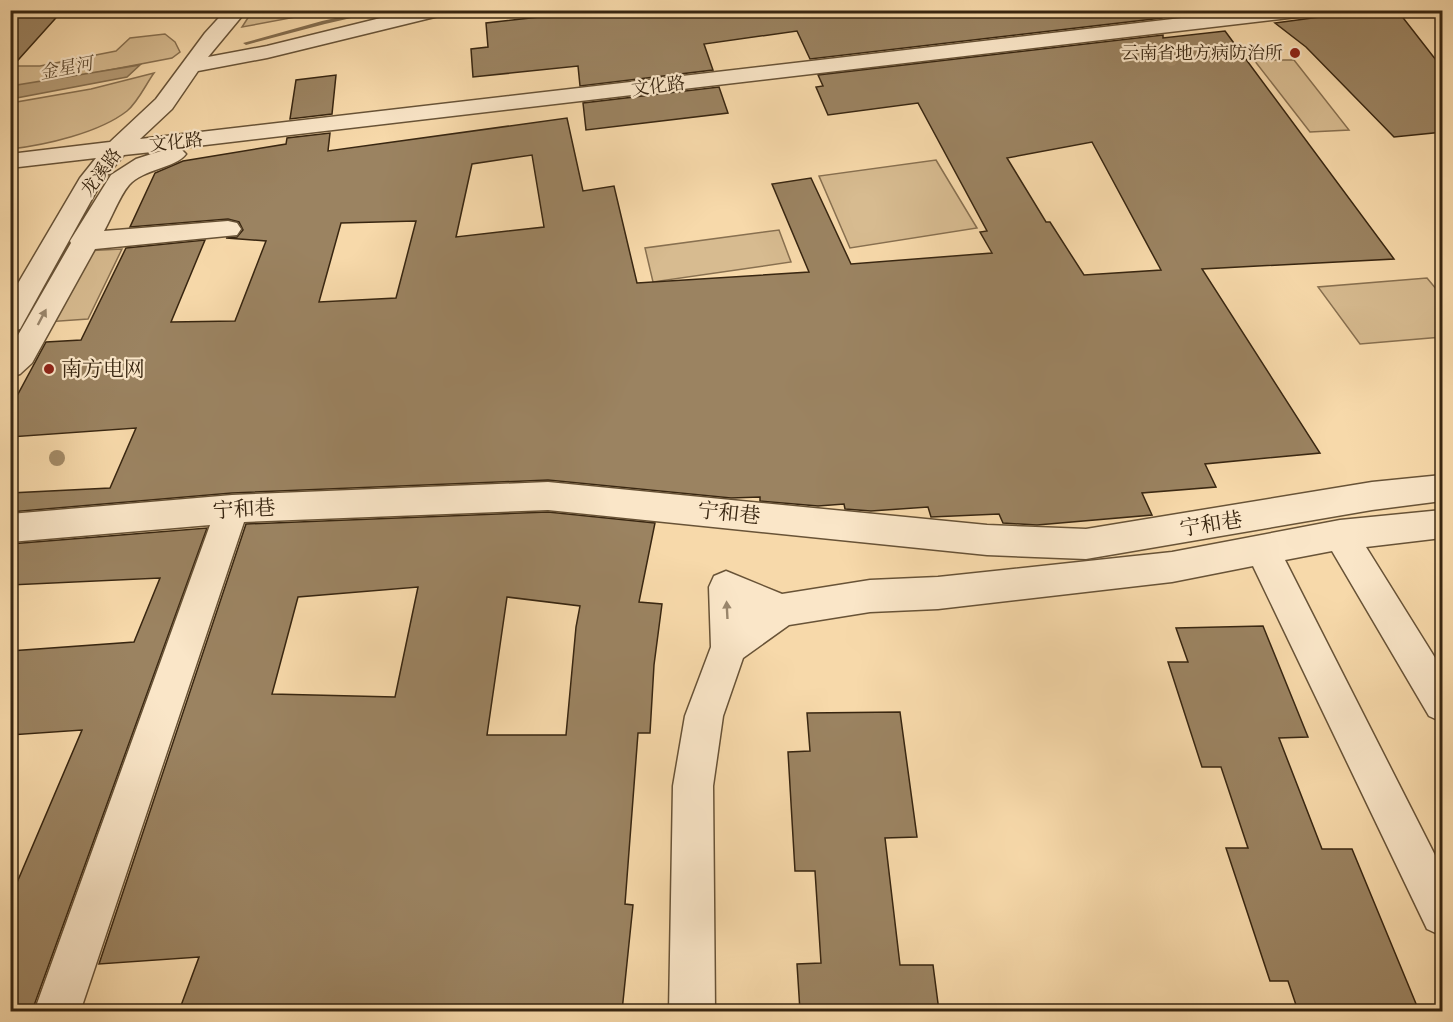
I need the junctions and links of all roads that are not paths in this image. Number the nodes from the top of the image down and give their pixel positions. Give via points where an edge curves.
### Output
1 (214, 10) edge
2 (237, 10) edge
3 (440, 10) edge
4 (1306, 10) edge
5 (212, 37) junction
6 (193, 66) junction
7 (223, 137) junction
8 (116, 149) junction
9 (10, 162) edge
10 (228, 229) dead end
11 (83, 241) junction
12 (10, 322) edge
13 (10, 366) edge
14 (1443, 488) edge
15 (232, 509) junction
16 (1443, 524) edge
17 (10, 528) edge
18 (1340, 535) junction
19 (1262, 549) junction
20 (781, 610) junction
21 (729, 646) junction
22 (1443, 703) edge
23 (1443, 914) edge
24 (57, 1011) edge
25 (692, 1011) edge

1 - 5 street, 龙溪路 via 208,20
2 - 5 street, 龙溪路
3 - 6 street
4 - 7 street, 文化路
5 - 6 street, 龙溪路
6 - 8 street, 龙溪路 via 164,104
7 - 8 street, 文化路
7 - 11 street via 132,170 114,189
8 - 9 street, 文化路
8 - 12 street, 龙溪路 via 92,178
10 - 11 street
13 -> 11 street via 22,355
14 - 15 street, 宁和巷 via 1372,496 1086,544 987,540 548,496
15 - 17 street, 宁和巷
15 - 24 street
16 - 18 street
18 - 19 street
18 - 22 street
19 - 20 street via 1172,567 870,596
19 - 23 street
20 - 21 street
21 -> 20 street via 726,587
21 - 25 street via 704,716 693,786

